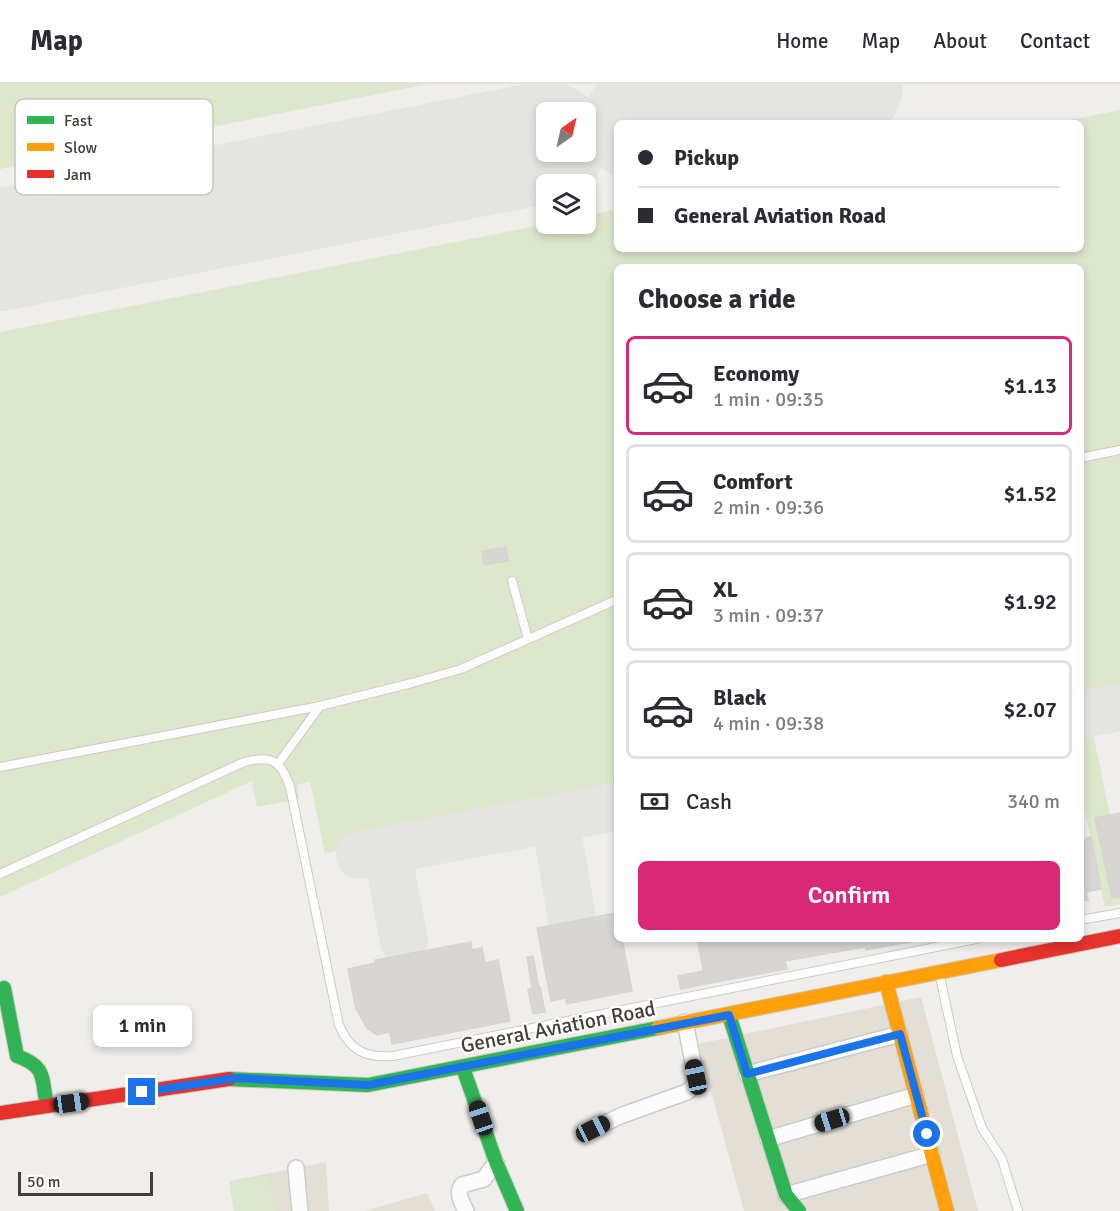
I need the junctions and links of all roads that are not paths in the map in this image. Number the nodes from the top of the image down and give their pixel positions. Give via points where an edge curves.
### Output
1 (1120, 450) edge
2 (1084, 457) edge
3 (512, 581) dead end
4 (614, 601) edge
5 (528, 639) junction
6 (320, 706) junction
7 (278, 764) junction
8 (0, 767) edge
9 (0, 874) edge
10 (1120, 913) edge
11 (1084, 919) edge
12 (1120, 936) edge
13 (961, 942) edge
14 (938, 971) junction
15 (886, 982) junction
16 (4, 988) dead end
17 (729, 1015) junction
18 (685, 1022) junction
19 (900, 1034) junction
20 (463, 1068) junction
21 (747, 1074) junction
22 (916, 1095) junction
23 (47, 1106) junction
24 (0, 1113) edge
25 (593, 1129) dead end
26 (768, 1139) junction
27 (932, 1154) junction
28 (496, 1162) junction
29 (296, 1168) dead end
30 (786, 1195) junction
31 (945, 1210) edge
32 (300, 1211) edge
33 (466, 1211) edge
34 (517, 1211) edge
35 (799, 1211) edge
36 (1018, 1211) edge

1 - 2 lane
3 - 5 lane
4 - 5 lane
5 - 6 lane via 461,669
6 - 7 lane
6 - 8 lane
7 - 9 lane via 258,758 244,762
7 - 13 lane via 290,788 339,1025 352,1048 366,1055 393,1056
10 - 11 lane
12 - 14 main road, General Aviation Road
14 - 15 main road, General Aviation Road
14 - 36 lane via 957,1056 982,1128 1002,1159
15 - 17 main road, General Aviation Road
15 - 19 main road
16 - 23 main road via 17,1056 39,1067
17 - 18 main road, General Aviation Road
17 - 21 main road
18 - 20 main road, General Aviation Road
18 - 25 street via 696,1077 694,1086
19 - 21 street
19 - 22 main road
20 - 23 main road, General Aviation Road via 368,1085 237,1078
20 - 28 main road
21 - 26 main road
22 - 26 street
22 - 27 main road
23 - 24 main road, General Aviation Road
26 - 30 main road
27 - 30 street
27 - 31 main road
28 - 33 street via 483,1179 459,1189
28 - 34 main road
29 - 32 street
30 - 35 main road

